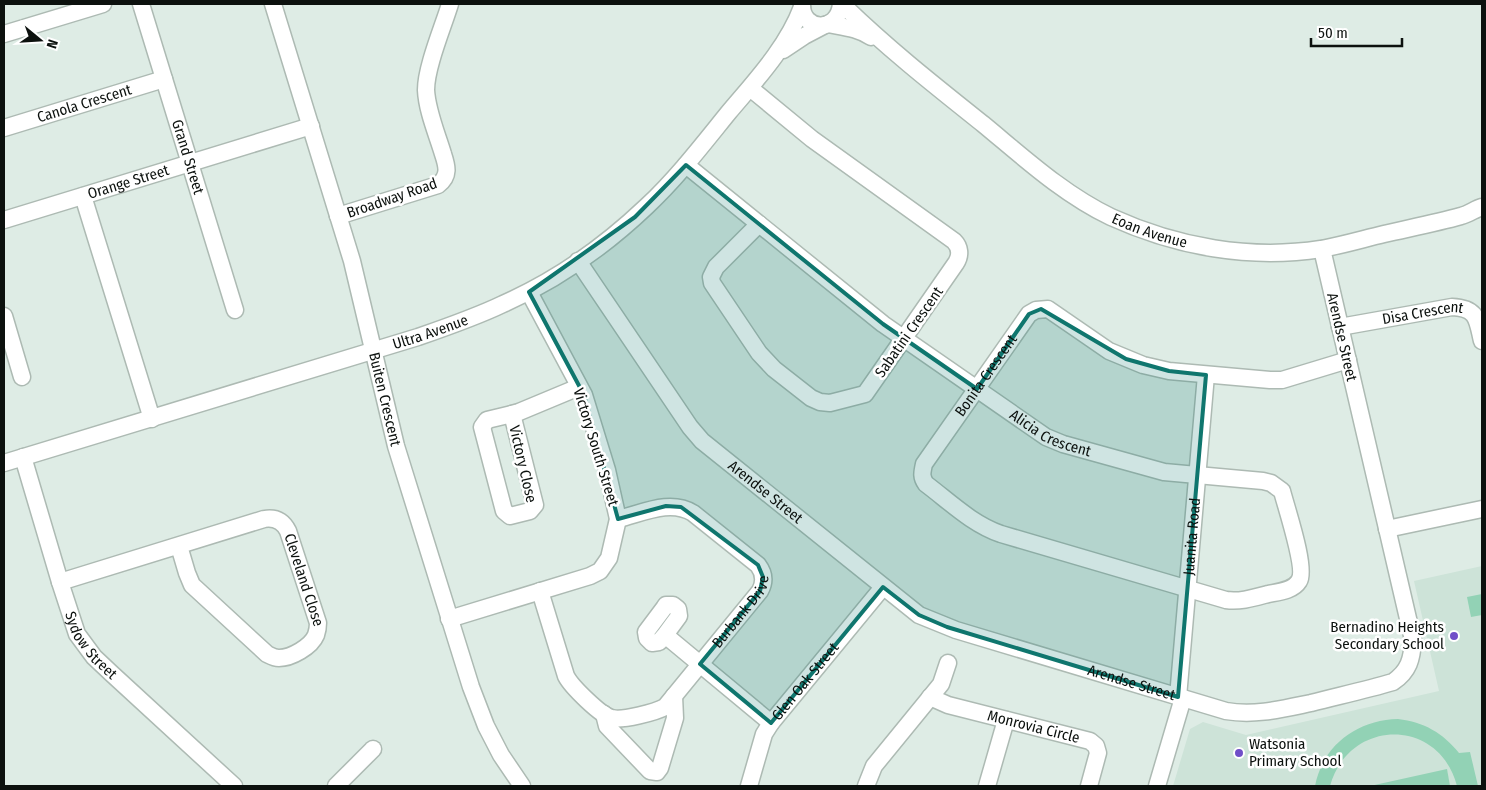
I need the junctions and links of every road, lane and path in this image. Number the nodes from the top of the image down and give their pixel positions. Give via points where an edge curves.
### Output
1 (103, 4) edge
2 (141, 4) edge
3 (273, 4) edge
4 (450, 4) edge
5 (841, 4) edge
6 (802, 5) edge
7 (827, 25) junction
8 (4, 34) edge
9 (888, 47) junction
10 (772, 59) junction
11 (164, 79) junction
12 (750, 88) junction
13 (310, 126) junction
14 (4, 128) edge
15 (190, 163) junction
16 (686, 165) junction
17 (83, 196) junction
18 (1482, 207) edge
19 (338, 216) junction
20 (1464, 216) junction
21 (1482, 216) edge
22 (4, 220) edge
23 (759, 224) junction
24 (1322, 249) junction
25 (578, 261) junction
26 (529, 292) junction
27 (235, 310) dead end
28 (4, 316) edge
29 (1340, 327) junction
30 (904, 339) junction
31 (1482, 342) edge
32 (374, 351) junction
33 (1348, 360) junction
34 (1206, 375) junction
35 (22, 377) dead end
36 (580, 387) junction
37 (977, 390) junction
38 (512, 414) junction
39 (152, 419) junction
40 (23, 458) junction
41 (4, 463) edge
42 (1198, 474) junction
43 (1482, 509) edge
44 (618, 520) junction
45 (1386, 529) junction
46 (179, 546) junction
47 (60, 582) junction
48 (883, 587) junction
49 (1187, 589) junction
50 (540, 592) junction
51 (450, 619) junction
52 (665, 635) dead end
53 (948, 663) dead end
54 (700, 664) junction
55 (674, 696) junction
56 (930, 698) junction
57 (1180, 698) junction
58 (604, 714) junction
59 (1006, 720) junction
60 (771, 723) junction
61 (373, 749) dead end
62 (234, 786) edge
63 (336, 786) edge
64 (522, 786) edge
65 (749, 786) edge
66 (866, 786) edge
67 (987, 786) edge
68 (1089, 786) edge
69 (1157, 786) edge

1 - 8 street
2 - 11 street, Grand Street
3 - 13 street, Buiten Crescent
4 - 19 street, Broadway Road via 426,89 447,167 445,178 438,186
5 - 7 street via 836,19
5 - 9 street, Eoan Avenue
6 - 7 street, Eoan Avenue via 809,22
6 - 10 street, Ultra Avenue via 795,25
7 - 9 street, Eoan Avenue via 863,32
7 - 10 street, Ultra Avenue via 789,44
9 - 24 street, Eoan Avenue via 1039,170 1110,216 1202,247 1260,252
10 - 12 street, Ultra Avenue
11 - 14 street, Canola Crescent
11 - 15 street, Grand Street
12 - 16 street, Ultra Avenue
12 - 30 street, Sabatini Crescent via 812,138 957,244 958,260
13 - 15 street, Orange Street
13 - 19 street, Buiten Crescent
15 - 17 street, Orange Street
15 - 27 street, Grand Street
16 - 23 street, Alicia Crescent
16 - 25 street, Ultra Avenue via 635,218
17 - 22 street
17 - 39 street, Orange Street
18 - 20 street, Eoan Avenue
19 - 32 street, Buiten Crescent
20 - 21 street, Eoan Avenue
20 - 24 street, Eoan Avenue
23 - 30 street, Alicia Crescent
23 - 30 street, Sabatini Crescent via 716,267 711,277 759,353 781,375 820,402 830,403 863,395
24 - 29 street, Arendse Street
25 - 26 street, Ultra Avenue
25 - 48 street, Arendse Street via 702,441
26 - 32 street, Ultra Avenue via 449,326
26 - 36 street, Victory South Street
28 - 35 street
29 - 31 street, Disa Crescent via 1461,307 1473,313
29 - 33 street, Arendse Street
30 - 37 street, Alicia Crescent
32 - 39 street, Ultra Avenue
32 - 51 street, Buiten Crescent via 396,446
33 - 34 street, Bonita Crescent via 1282,380
33 - 45 street, Arendse Street
34 - 37 street, Bonita Crescent via 1169,371 1126,359 1048,310 1041,309 1029,314
34 - 42 street, Juanita Road
36 - 38 street, Victory Close
36 - 44 street, Victory South Street via 607,470
37 - 42 street, Alicia Crescent via 1046,437 1063,444 1164,472
37 - 49 street, Bonita Crescent via 924,464 921,473 926,484 984,528
38 - 38 street, Victory Close via 536,505 530,511 510,516 504,511 482,426 487,420
39 - 40 street, Ultra Avenue
40 - 41 street, Ultra Avenue
40 - 47 street, Sydow Street
42 - 49 street, Juanita Road
42 - 49 street, Alicia Crescent via 1263,481 1282,491 1302,572 1294,586 1237,602
43 - 45 street
44 - 50 street, Victory South Street via 609,558 600,570
44 - 54 street, Burbank Drive via 666,506 681,507 694,513 760,568 763,582 760,591
45 - 57 street, Arendse Street via 1413,640 1412,656 1402,676 1393,682 1352,693 1261,713 1242,714
46 - 46 street, Cleveland Close via 264,519 274,518 283,522 318,623 312,642 290,656 274,658 267,654 192,585
46 - 47 street, Cleveland Close
47 - 62 street, Sydow Street via 77,634 94,656
48 - 57 street, Arendse Street via 919,616 946,627
48 - 60 street, Glen Oak Street
49 - 57 street, Juanita Road
50 - 51 street, Victory South Street
50 - 58 street via 568,680
51 - 64 street, Buiten Crescent via 486,726
52 - 54 street, Burbank Drive
53 - 56 street via 941,684
54 - 55 street, Burbank Drive
54 - 60 street
55 - 58 street, Burbank Drive via 659,710 616,719
55 - 58 street via 676,718 657,772 650,771 607,726
56 - 59 street, Monrovia Circle
56 - 66 street via 874,766
57 - 69 street, Juanita Road
59 - 67 street
59 - 68 street, Monrovia Circle via 1090,741 1098,753
60 - 65 street, Glen Oak Street via 764,734
61 - 63 street

